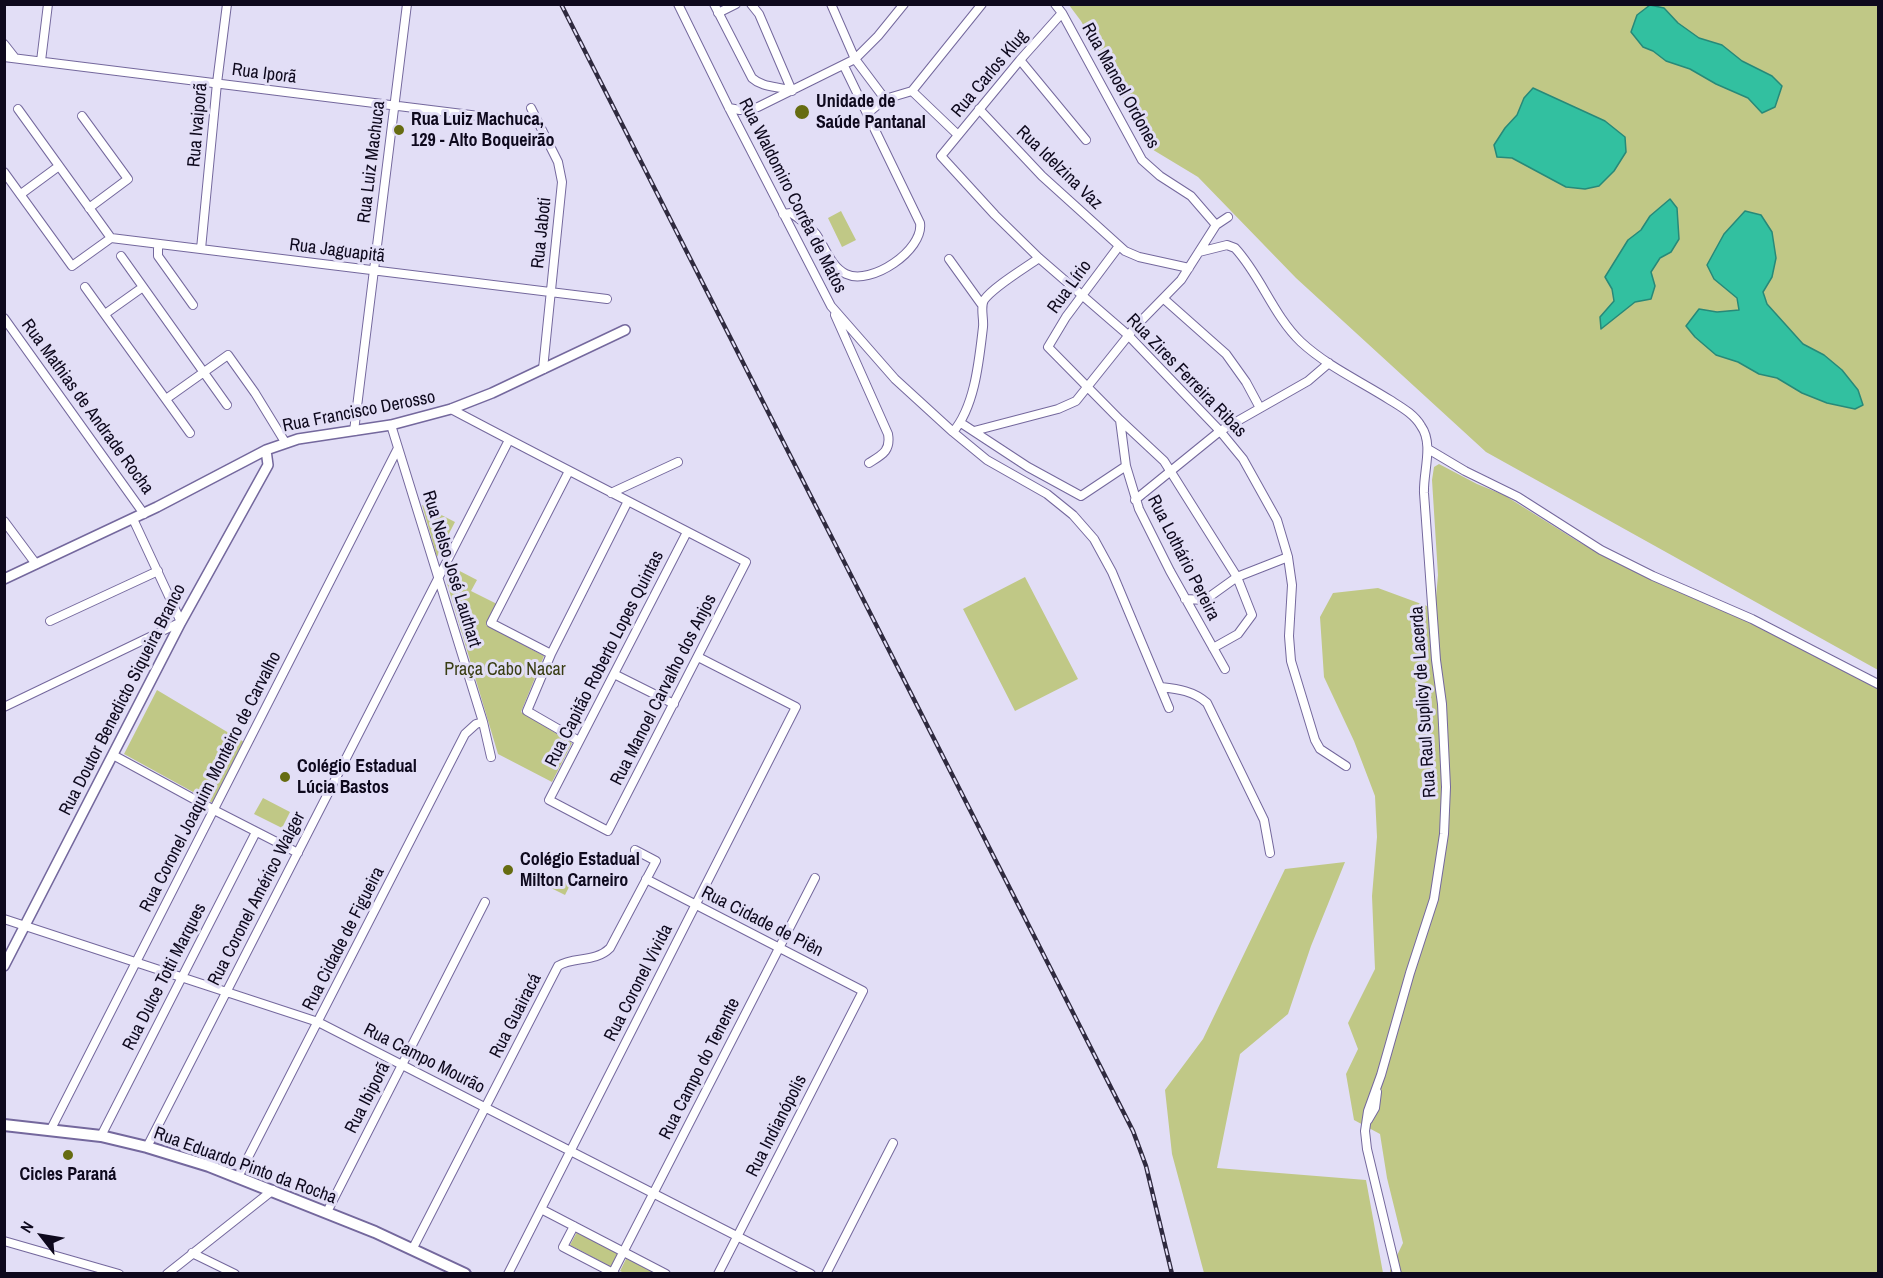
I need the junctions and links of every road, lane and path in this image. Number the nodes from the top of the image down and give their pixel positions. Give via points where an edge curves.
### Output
1 (48, 4) edge
2 (227, 4) edge
3 (407, 4) edge
4 (678, 4) edge
5 (714, 4) edge
6 (736, 4) edge
7 (751, 4) edge
8 (831, 4) edge
9 (904, 4) edge
10 (982, 4) edge
11 (1055, 4) edge
12 (718, 13) junction
13 (1062, 13) junction
14 (4, 44) edge
15 (4, 57) edge
16 (15, 58) junction
17 (855, 59) junction
18 (1020, 60) junction
19 (41, 61) junction
20 (844, 66) junction
21 (216, 83) junction
22 (792, 91) junction
23 (912, 91) junction
24 (885, 99) junction
25 (394, 105) junction
26 (531, 108) dead end
27 (729, 108) junction
28 (18, 109) dead end
29 (979, 109) junction
30 (868, 113) junction
31 (82, 116) dead end
32 (519, 121) dead end
33 (958, 135) junction
34 (1086, 140) dead end
35 (941, 156) joint
36 (59, 166) junction
37 (4, 172) edge
38 (21, 194) junction
39 (89, 208) junction
40 (783, 214) junction
41 (1227, 216) dead end
42 (1216, 225) junction
43 (111, 238) junction
44 (158, 244) junction
45 (1119, 246) junction
46 (201, 249) junction
47 (1199, 252) junction
48 (121, 256) dead end
49 (1039, 258) junction
50 (949, 259) dead end
51 (1189, 268) junction
52 (374, 270) junction
53 (85, 287) dead end
54 (143, 287) junction
55 (551, 292) junction
56 (1082, 295) junction
57 (607, 299) dead end
58 (1164, 299) junction
59 (193, 305) dead end
60 (982, 305) junction
61 (831, 306) junction
62 (105, 314) junction
63 (4, 318) edge
64 (625, 330) dead end
65 (1128, 334) junction
66 (1329, 363) junction
67 (543, 369) junction
68 (204, 372) junction
69 (1088, 386) junction
70 (166, 399) junction
71 (227, 405) dead end
72 (1260, 408) junction
73 (451, 409) junction
74 (1120, 420) junction
75 (961, 423) junction
76 (391, 425) junction
77 (354, 431) junction
78 (974, 431) junction
79 (1220, 431) junction
80 (953, 432) junction
81 (189, 433) dead end
82 (509, 440) junction
83 (285, 442) junction
84 (398, 448) junction
85 (1428, 449) junction
86 (266, 450) junction
87 (678, 462) dead end
88 (869, 463) dead end
89 (1126, 466) junction
90 (569, 471) junction
91 (1172, 472) junction
92 (611, 493) junction
93 (1135, 500) junction
94 (628, 501) junction
95 (144, 514) junction
96 (133, 519) junction
97 (4, 521) edge
98 (687, 532) junction
99 (1288, 556) junction
100 (36, 564) junction
101 (158, 571) junction
102 (1237, 577) junction
103 (4, 579) edge
104 (438, 579) junction
105 (1185, 598) junction
106 (50, 621) dead end
107 (182, 622) junction
108 (1213, 648) junction
109 (550, 654) junction
110 (698, 657) junction
111 (1225, 669) dead end
112 (614, 674) junction
113 (1878, 684) edge
114 (1161, 687) junction
115 (674, 704) junction
116 (4, 707) edge
117 (1169, 708) dead end
118 (483, 722) junction
119 (579, 741) junction
120 (113, 755) junction
121 (491, 756) dead end
122 (1346, 766) dead end
123 (549, 800) joint
124 (214, 810) junction
125 (256, 832) junction
126 (634, 850) dead end
127 (298, 853) junction
128 (1270, 853) dead end
129 (815, 878) dead end
130 (646, 879) junction
131 (485, 902) dead end
132 (696, 905) junction
133 (4, 919) edge
134 (25, 926) junction
135 (779, 948) junction
136 (136, 962) junction
137 (4, 966) edge
138 (182, 977) junction
139 (864, 991) joint
140 (227, 992) junction
141 (318, 1022) junction
142 (402, 1065) junction
143 (486, 1107) junction
144 (4, 1125) edge
145 (51, 1129) junction
146 (100, 1136) junction
147 (893, 1143) dead end
148 (147, 1147) junction
149 (570, 1151) junction
150 (238, 1177) junction
151 (273, 1190) junction
152 (653, 1193) junction
153 (541, 1209) junction
154 (327, 1212) junction
155 (574, 1226) junction
156 (737, 1236) junction
157 (4, 1241) edge
158 (413, 1248) junction
159 (623, 1251) junction
160 (192, 1253) junction
161 (460, 1273) edge
162 (613, 1273) edge
163 (119, 1274) edge
164 (167, 1274) edge
165 (235, 1274) edge
166 (508, 1274) edge
167 (666, 1274) edge
168 (718, 1274) edge
169 (811, 1274) edge
170 (826, 1274) edge
171 (1397, 1274) edge

1 - 19 street
2 - 21 street, Rua Ivaiporã
3 - 25 street, Rua Luiz Machuca
4 - 27 street, Rua Waldomiro Corrêa de Matos
5 - 12 street
6 - 12 street
7 - 22 street
8 - 17 street
9 - 17 street
10 - 23 street
11 - 13 street, Rua Manoel Ordones
12 - 22 street via 752,78 760,84
13 - 18 street, Rua Carlos Klug
13 - 42 street, Rua Manoel Ordones via 1142,160 1191,196
14 - 16 street
15 - 16 street, Rua Iporã
16 - 19 street, Rua Iporã
17 - 20 street
17 - 24 street
18 - 29 street, Rua Carlos Klug
18 - 34 street
19 - 21 street, Rua Iporã
20 - 22 street
20 - 30 street
21 - 25 street, Rua Iporã
21 - 46 street, Rua Ivaiporã
22 - 27 street via 758,107
23 - 24 street
23 - 33 street
24 - 30 street
25 - 32 street, Rua Iporã
25 - 52 street, Rua Luiz Machuca
26 - 55 street, Rua Jaboti via 558,162 562,182
27 - 40 street, Rua Waldomiro Corrêa de Matos
28 - 36 street
29 - 33 street, Rua Carlos Klug
29 - 45 street, Rua Idelzina Vaz via 1042,176
30 - 40 street via 920,223 920,235 910,249 877,273 848,275 835,265 809,227 791,213
31 - 39 street via 128,179
33 - 35 street, Rua Carlos Klug
35 - 49 street, Rua Zires Ferreira Ribas
36 - 38 street
36 - 39 street
37 - 38 street
38 - 43 street via 72,266
39 - 43 street
40 - 61 street, Rua Waldomiro Corrêa de Matos
41 - 42 street
42 - 47 street
43 - 44 street, Rua Jaguapitã
44 - 46 street, Rua Jaguapitã
44 - 59 street via 158,256
45 - 51 street, Rua Idelzina Vaz via 1139,257
45 - 56 street, Rua Lírio
46 - 52 street, Rua Jaguapitã
47 - 51 street
47 - 66 street via 1227,245 1235,248 1285,323
48 - 54 street
49 - 56 street, Rua Zires Ferreira Ribas
49 - 60 street via 991,293
50 - 60 street
51 - 58 street
52 - 55 street, Rua Jaguapitã
52 - 77 street, Rua Luiz Machuca
53 - 62 street
54 - 62 street
54 - 68 street
55 - 57 street, Rua Jaguapitã
55 - 67 street, Rua Jaboti
56 - 65 street, Rua Zires Ferreira Ribas
56 - 69 street, Rua Lírio via 1048,346
58 - 65 street
58 - 72 street via 1226,354
60 - 75 street via 983,327 971,397
61 - 80 street, Rua Waldomiro Corrêa de Matos via 895,379
61 - 88 street via 888,434 886,451
62 - 70 street
63 - 95 street, Rua Mathias de Andrade Rocha
64 - 67 street, Rua Francisco Derosso
65 - 69 street
65 - 79 street, Rua Zires Ferreira Ribas
66 - 72 street via 1308,381
66 - 85 street via 1408,412 1422,427
67 - 73 street, Rua Francisco Derosso
68 - 70 street
68 - 71 street
68 - 83 street via 228,355
69 - 74 street
69 - 78 street via 1066,407
70 - 81 street
72 - 79 street
73 - 76 street, Rua Francisco Derosso
73 - 82 street
74 - 89 street, Rua Lothário Pereira
74 - 91 street
75 - 78 street
75 - 80 street
76 - 77 street, Rua Francisco Derosso
76 - 84 street, Rua Nelso José Lauthart
77 - 83 street, Rua Francisco Derosso
78 - 89 street via 1081,496
79 - 91 street
79 - 99 street, Rua Zires Ferreira Ribas via 1243,459 1266,499
80 - 114 street, Rua Waldomiro Corrêa de Matos via 987,460 1047,494 1085,526 1107,561
82 - 90 street
82 - 104 street, Rua Coronel Américo Walger
83 - 86 street, Rua Francisco Derosso
84 - 104 street, Rua Nelso José Lauthart
84 - 124 street, Rua Coronel Joaquim Monteiro de Carvalho
85 - 113 street via 1518,498 1601,550 1752,619
85 - 171 street, Rua Raul Suplicy de Lacerda via 1424,493 1446,768 1441,860 1434,899 1377,1088 1375,1108 1366,1122 1367,1149
86 - 95 street, Rua Francisco Derosso
86 - 107 street, Rua Doutor Benedicto Siqueira Branco via 268,465
87 - 92 street
89 - 93 street, Rua Lothário Pereira
90 - 92 street
90 - 109 street via 491,623
91 - 93 street
91 - 102 street
92 - 94 street
93 - 105 street, Rua Lothário Pereira
94 - 98 street
94 - 109 street
95 - 96 street, Rua Francisco Derosso
96 - 100 street, Rua Francisco Derosso
96 - 101 street
97 - 100 street
98 - 110 street, Rua Manoel Carvalho dos Anjos via 746,562
98 - 112 street, Rua Capitão Roberto Lopes Quintas
99 - 102 street
99 - 122 street, Rua Zires Ferreira Ribas via 1293,671 1315,741 1320,749
100 - 103 street, Rua Francisco Derosso
101 - 106 street
101 - 107 street
102 - 105 street via 1205,600
102 - 108 street via 1252,615 1238,634
104 - 118 street, Rua Nelso José Lauthart
104 - 127 street, Rua Coronel Américo Walger
105 - 108 street, Rua Lothário Pereira
107 - 116 street
107 - 120 street, Rua Doutor Benedicto Siqueira Branco
108 - 111 street, Rua Lothário Pereira
109 - 119 street via 527,711
110 - 115 street, Rua Manoel Carvalho dos Anjos
110 - 132 street, Rua Coronel Vivida via 796,707
112 - 115 street
112 - 119 street, Rua Capitão Roberto Lopes Quintas
114 - 117 street, Rua Waldomiro Corrêa de Matos
114 - 128 street via 1192,693 1207,703 1264,820
115 - 123 street, Rua Manoel Carvalho dos Anjos via 608,831
118 - 121 street, Rua Nelso José Lauthart
118 - 141 street, Rua Cidade de Figueira via 465,735
119 - 123 street, Rua Capitão Roberto Lopes Quintas
120 - 124 street
120 - 134 street, Rua Doutor Benedicto Siqueira Branco
124 - 125 street
124 - 136 street, Rua Coronel Joaquim Monteiro de Carvalho
125 - 127 street
125 - 138 street, Rua Dulce Totti Marques
126 - 130 street, Rua Guairacá via 656,861
127 - 140 street, Rua Coronel Américo Walger
129 - 135 street, Rua Campo do Tenente
130 - 132 street, Rua Cidade de Piên
130 - 143 street, Rua Guairacá via 607,951 558,966
131 - 142 street, Rua Ibiporã
132 - 135 street, Rua Cidade de Piên
132 - 149 street, Rua Coronel Vivida
133 - 134 street, Rua Campo Mourão
134 - 136 street, Rua Campo Mourão
134 - 137 street, Rua Doutor Benedicto Siqueira Branco
135 - 139 street, Rua Cidade de Piên
135 - 152 street, Rua Campo do Tenente
136 - 138 street, Rua Campo Mourão
136 - 145 street, Rua Coronel Joaquim Monteiro de Carvalho
138 - 140 street, Rua Campo Mourão
138 - 146 street, Rua Dulce Totti Marques
139 - 156 street, Rua Indianópolis
140 - 141 street, Rua Campo Mourão
140 - 148 street, Rua Coronel Américo Walger
141 - 142 street, Rua Campo Mourão
141 - 150 street, Rua Cidade de Figueira
142 - 143 street, Rua Campo Mourão
142 - 154 street, Rua Ibiporã
143 - 149 street, Rua Campo Mourão
143 - 158 street, Rua Guairacá
144 - 145 main road, Rua Eduardo Pinto da Rocha
145 - 146 main road, Rua Eduardo Pinto da Rocha
146 - 148 main road, Rua Eduardo Pinto da Rocha
147 - 170 street
148 - 150 main road, Rua Eduardo Pinto da Rocha
149 - 152 street, Rua Campo Mourão
149 - 153 street, Rua Coronel Vivida
150 - 151 main road, Rua Eduardo Pinto da Rocha
151 - 154 main road, Rua Eduardo Pinto da Rocha
151 - 160 street
152 - 156 street, Rua Campo Mourão
152 - 159 street, Rua Campo do Tenente
153 - 155 street
153 - 166 street, Rua Coronel Vivida
154 - 158 main road, Rua Eduardo Pinto da Rocha
155 - 159 street
155 - 162 street via 563,1247
156 - 168 street, Rua Indianópolis
156 - 169 street, Rua Campo Mourão
157 - 163 street
158 - 161 main road, Rua Eduardo Pinto da Rocha
159 - 162 street, Rua Campo do Tenente
159 - 167 street
160 - 164 street
160 - 165 street

